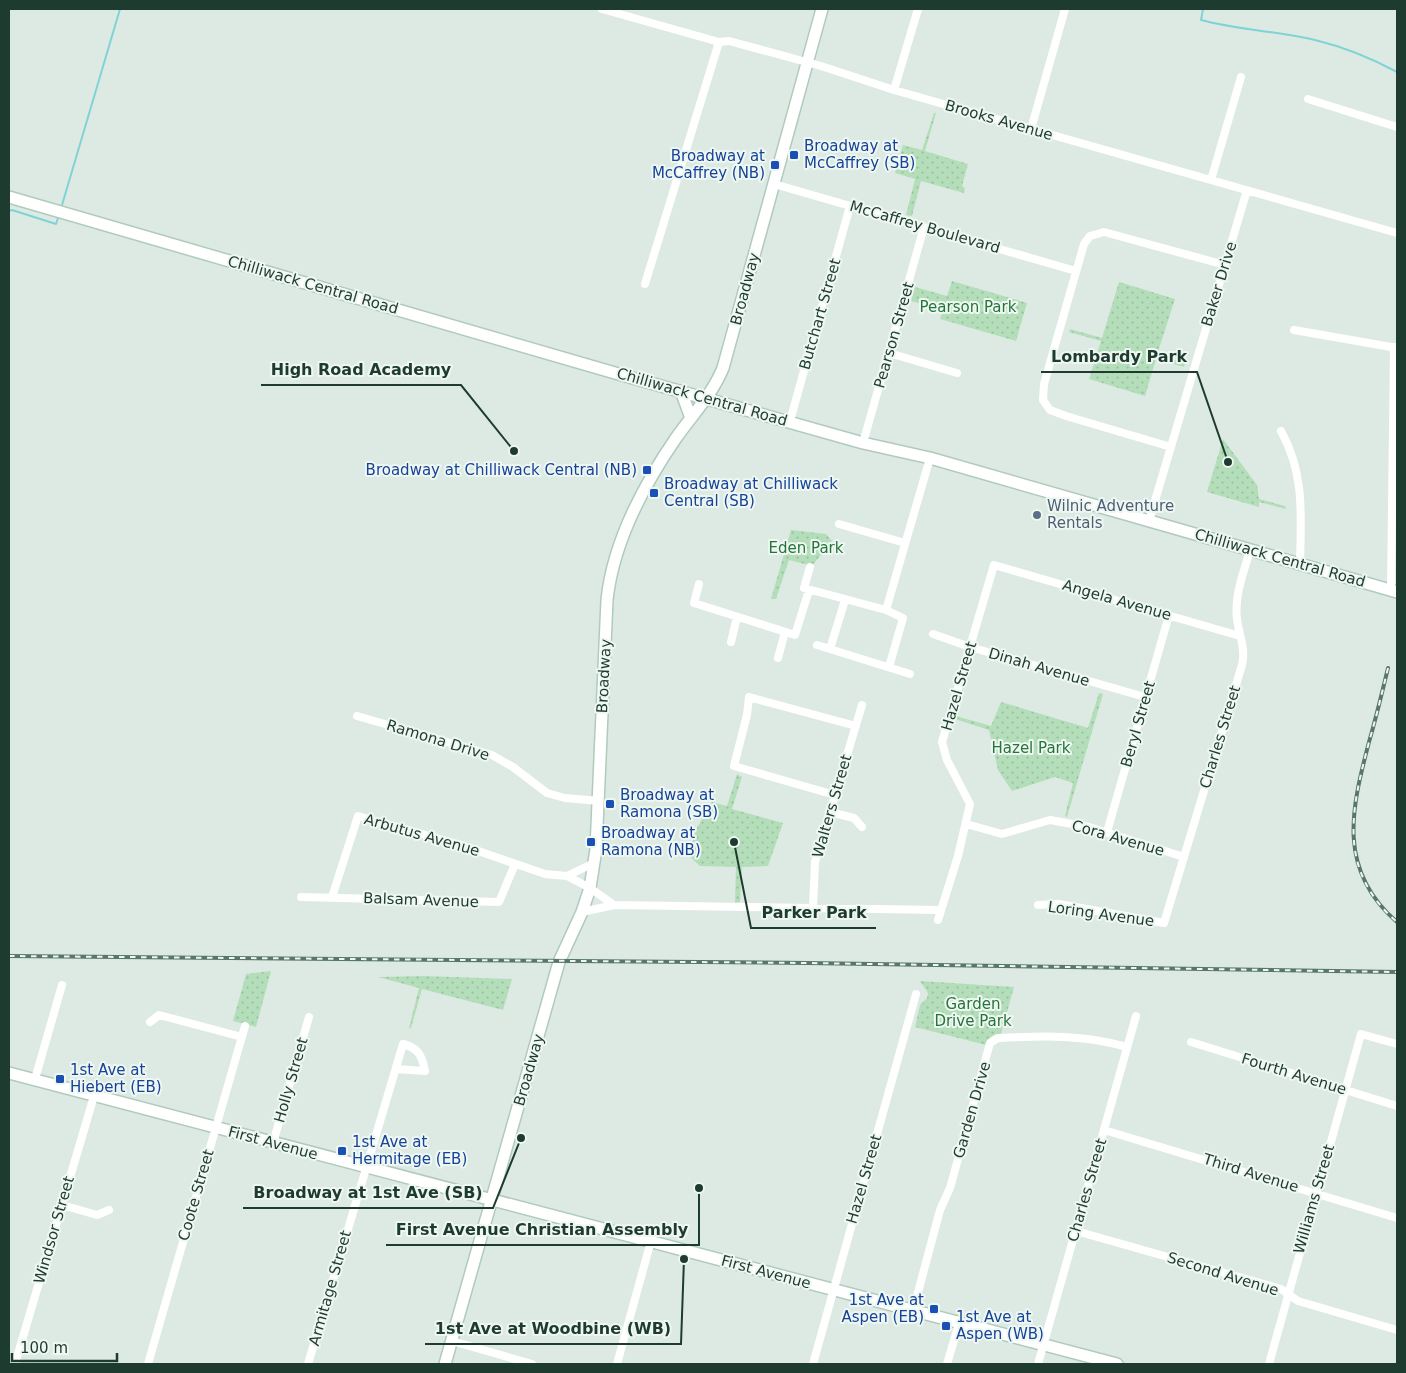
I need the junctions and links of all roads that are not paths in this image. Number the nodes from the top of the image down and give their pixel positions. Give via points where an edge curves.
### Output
1 (602, 9) edge
2 (822, 9) edge
3 (918, 9) edge
4 (1065, 9) edge
5 (719, 42) junction
6 (808, 62) junction
7 (1240, 77) dead end
8 (894, 90) junction
9 (1308, 99) dead end
10 (1397, 127) edge
11 (1031, 129) junction
12 (1211, 180) junction
13 (774, 184) junction
14 (1247, 190) junction
15 (9, 196) edge
16 (850, 206) junction
17 (924, 227) junction
18 (1397, 233) edge
19 (1225, 265) junction
20 (1076, 271) junction
21 (645, 284) dead end
22 (1294, 330) dead end
23 (1396, 347) edge
24 (889, 353) junction
25 (957, 373) dead end
26 (682, 391) junction
27 (706, 398) junction
28 (691, 418) junction
29 (790, 421) junction
30 (1281, 431) dead end
31 (863, 443) junction
32 (1171, 447) junction
33 (930, 458) junction
34 (1395, 470) edge
35 (1149, 520) junction
36 (839, 524) dead end
37 (905, 543) junction
38 (1250, 550) junction
39 (1300, 564) junction
40 (994, 565) joint
41 (810, 567) dead end
42 (699, 584) dead end
43 (809, 590) junction
44 (1394, 591) edge
45 (845, 600) junction
46 (886, 610) junction
47 (1169, 615) junction
48 (737, 617) junction
49 (785, 632) junction
50 (934, 634) dead end
51 (1240, 636) junction
52 (730, 642) dead end
53 (817, 645) dead end
54 (970, 647) junction
55 (830, 650) junction
56 (778, 658) dead end
57 (889, 667) junction
58 (910, 674) dead end
59 (1145, 698) junction
60 (862, 705) dead end
61 (357, 716) dead end
62 (856, 726) junction
63 (835, 796) junction
64 (599, 801) junction
65 (830, 812) junction
66 (966, 824) junction
67 (862, 827) dead end
68 (1107, 832) junction
69 (1184, 857) junction
70 (516, 864) junction
71 (594, 864) junction
72 (567, 876) junction
73 (590, 888) junction
74 (332, 897) junction
75 (301, 898) dead end
76 (614, 905) junction
77 (1038, 905) dead end
78 (813, 908) junction
79 (941, 910) junction
80 (582, 912) junction
81 (938, 920) dead end
82 (1164, 922) joint
83 (62, 985) dead end
84 (916, 994) dead end
85 (1136, 1016) dead end
86 (309, 1017) dead end
87 (150, 1022) dead end
88 (245, 1026) dead end
89 (242, 1037) junction
90 (1191, 1042) dead end
91 (1397, 1044) edge
92 (1127, 1047) junction
93 (396, 1069) dead end
94 (9, 1072) edge
95 (35, 1079) junction
96 (1345, 1090) junction
97 (94, 1096) junction
98 (1397, 1106) edge
99 (216, 1127) junction
100 (1104, 1130) junction
101 (273, 1143) junction
102 (366, 1167) junction
103 (1316, 1193) junction
104 (492, 1201) junction
105 (62, 1205) junction
106 (109, 1210) dead end
107 (1397, 1218) edge
108 (1076, 1232) junction
109 (652, 1241) junction
110 (834, 1291) junction
111 (1289, 1295) junction
112 (913, 1311) junction
113 (959, 1323) junction
114 (1397, 1330) edge
115 (452, 1341) junction
116 (1044, 1345) junction
117 (15, 1364) edge
118 (148, 1364) edge
119 (308, 1364) edge
120 (445, 1364) edge
121 (532, 1364) edge
122 (617, 1364) edge
123 (813, 1364) edge
124 (948, 1364) edge
125 (1038, 1364) edge
126 (1117, 1364) edge
127 (1269, 1364) edge

1 - 5 street, Brooks Avenue
2 - 6 street, Broadway
3 - 8 street
4 - 11 street
5 - 6 street, Brooks Avenue via 729,41
5 - 21 street
6 - 8 street, Brooks Avenue
6 - 13 street, Broadway
7 - 12 street
8 - 11 street, Brooks Avenue
9 - 10 street
11 - 12 street, Brooks Avenue
12 - 14 street, Brooks Avenue
13 - 16 street, McCaffrey Boulevard
13 - 27 street, Broadway via 723,368
14 - 18 street, Brooks Avenue
14 - 19 street, Baker Drive
15 - 26 street, Chilliwack Central Road
16 - 17 street, McCaffrey Boulevard
16 - 29 street, Butchart Street
17 - 20 street, McCaffrey Boulevard
17 - 24 street, Pearson Street
19 - 20 street via 1104,232 1090,236 1084,244
19 - 32 street, Baker Drive
20 - 32 street via 1042,400 1050,410 1066,416
22 - 23 street
23 - 34 street
24 - 25 street
24 - 31 street, Pearson Street
26 - 27 street, Chilliwack Central Road
26 - 28 street
27 - 28 street, Broadway
27 - 29 street, Chilliwack Central Road
28 - 64 street, Broadway via 645,490 613,563 607,600
29 - 31 street, Chilliwack Central Road
30 - 39 street via 1298,473
31 - 33 street, Chilliwack Central Road
32 - 35 street, Baker Drive
33 - 35 street, Chilliwack Central Road
33 - 37 street
34 - 44 street
35 - 38 street, Chilliwack Central Road
36 - 37 street
37 - 46 street
38 - 39 street, Chilliwack Central Road
38 - 51 street, Charles Street via 1237,596
39 - 44 street, Chilliwack Central Road
40 - 47 street, Angela Avenue
40 - 54 street, Hazel Street
41 - 43 street via 804,588
42 - 48 street via 694,603
43 - 45 street
43 - 49 street via 796,635
45 - 46 street
45 - 55 street
46 - 57 street via 903,618
47 - 51 street, Angela Avenue
47 - 59 street, Beryl Street
48 - 49 street
48 - 52 street
49 - 56 street
50 - 54 street, Dinah Avenue
51 - 69 street, Charles Street via 1245,653
53 - 55 street
54 - 59 street, Dinah Avenue
54 - 66 street, Hazel Street via 942,742 947,760 970,804
55 - 57 street
57 - 58 street
59 - 68 street, Beryl Street
60 - 62 street, Walters Street
61 - 64 street, Ramona Drive via 492,755 547,793
62 - 63 street, Walters Street
62 - 63 street via 749,697 734,766
63 - 65 street, Walters Street
64 - 71 street, Broadway
65 - 67 street via 854,818
65 - 78 street, Walters Street via 816,862
66 - 68 street, Cora Avenue via 1002,834 1050,820
66 - 79 street, Hazel Street
68 - 69 street, Cora Avenue
69 - 82 street, Charles Street
70 - 72 street, Arbutus Avenue via 545,874
70 - 74 street, Balsam Avenue via 499,902
70 - 74 street, Arbutus Avenue via 358,816
71 - 72 street
71 - 73 street, Broadway
72 - 73 street, Arbutus Avenue
73 - 76 street, Arbutus Avenue
73 - 80 street, Broadway
74 - 75 street, Balsam Avenue
76 - 78 street
76 - 80 street
77 - 82 street, Loring Avenue via 1059,904
78 - 79 street
79 - 81 street, Hazel Street
80 - 104 street, Broadway via 561,957
83 - 95 street
84 - 110 street, Hazel Street
85 - 92 street, Charles Street
86 - 101 street, Holly Street
87 - 89 street via 159,1015
88 - 89 street, Coote Street
89 - 99 street, Coote Street
90 - 96 street, Fourth Avenue
91 - 96 street, Williams Street via 1361,1034
92 - 100 street, Charles Street
92 - 112 street, Garden Drive via 1081,1037 998,1038 990,1043
93 - 102 street, Armitage Street
94 - 95 street, First Avenue
95 - 97 street, First Avenue
96 - 98 street, Fourth Avenue
96 - 103 street, Williams Street
97 - 99 street, First Avenue
97 - 105 street, Windsor Street
99 - 101 street, First Avenue
99 - 118 street, Coote Street
100 - 103 street, Third Avenue
100 - 108 street, Charles Street
101 - 102 street, First Avenue
102 - 104 street, First Avenue
102 - 119 street, Armitage Street
103 - 107 street, Third Avenue
103 - 111 street, Williams Street
104 - 109 street, First Avenue
104 - 115 street, Broadway
105 - 106 street via 97,1215
105 - 117 street, Windsor Street
108 - 111 street, Second Avenue via 1282,1289
108 - 116 street, Charles Street
109 - 110 street, First Avenue
109 - 122 street
110 - 112 street, First Avenue
110 - 123 street, Hazel Street
111 - 114 street, Second Avenue via 1298,1301
111 - 127 street, Williams Street
112 - 113 street, First Avenue
113 - 116 street, First Avenue
113 - 124 street
115 - 120 street, Broadway
115 - 121 street
116 - 125 street, Charles Street
116 - 126 street, First Avenue

